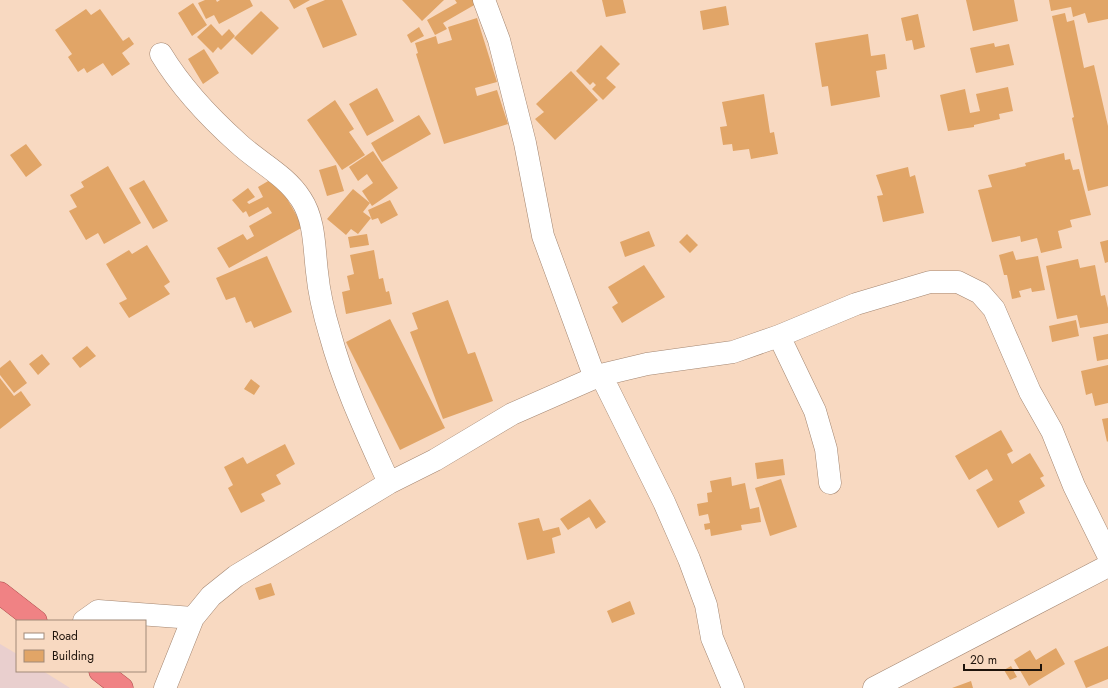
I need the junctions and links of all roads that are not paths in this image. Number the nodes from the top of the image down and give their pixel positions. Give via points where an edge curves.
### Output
1 (484, 0) edge
2 (161, 54) dead end
3 (779, 336) junction
4 (598, 377) junction
5 (389, 483) junction
6 (830, 483) dead end
7 (1108, 555) edge
8 (1108, 566) edge
9 (0, 593) edge
10 (193, 618) junction
11 (35, 620) edge
12 (85, 620) edge
13 (101, 672) edge
14 (122, 688) edge
15 (165, 688) edge
16 (733, 688) edge
17 (874, 688) edge

1 - 4 street via 499,40 525,143 543,236
2 - 5 street via 200,106 238,144 288,183 301,199 310,217 321,296 337,359
3 - 4 street via 733,352 647,364
3 - 6 street via 815,411 826,449
3 - 7 street via 856,304 930,282 958,282 980,292 994,309 1030,392 1052,431 1074,486
4 - 5 street via 512,414
4 - 16 street via 664,502 689,559 706,605 712,638
5 - 10 street via 236,576 211,596
8 - 17 street
9 - 11 highway
10 - 12 street via 98,611
10 - 15 street
13 - 14 highway

